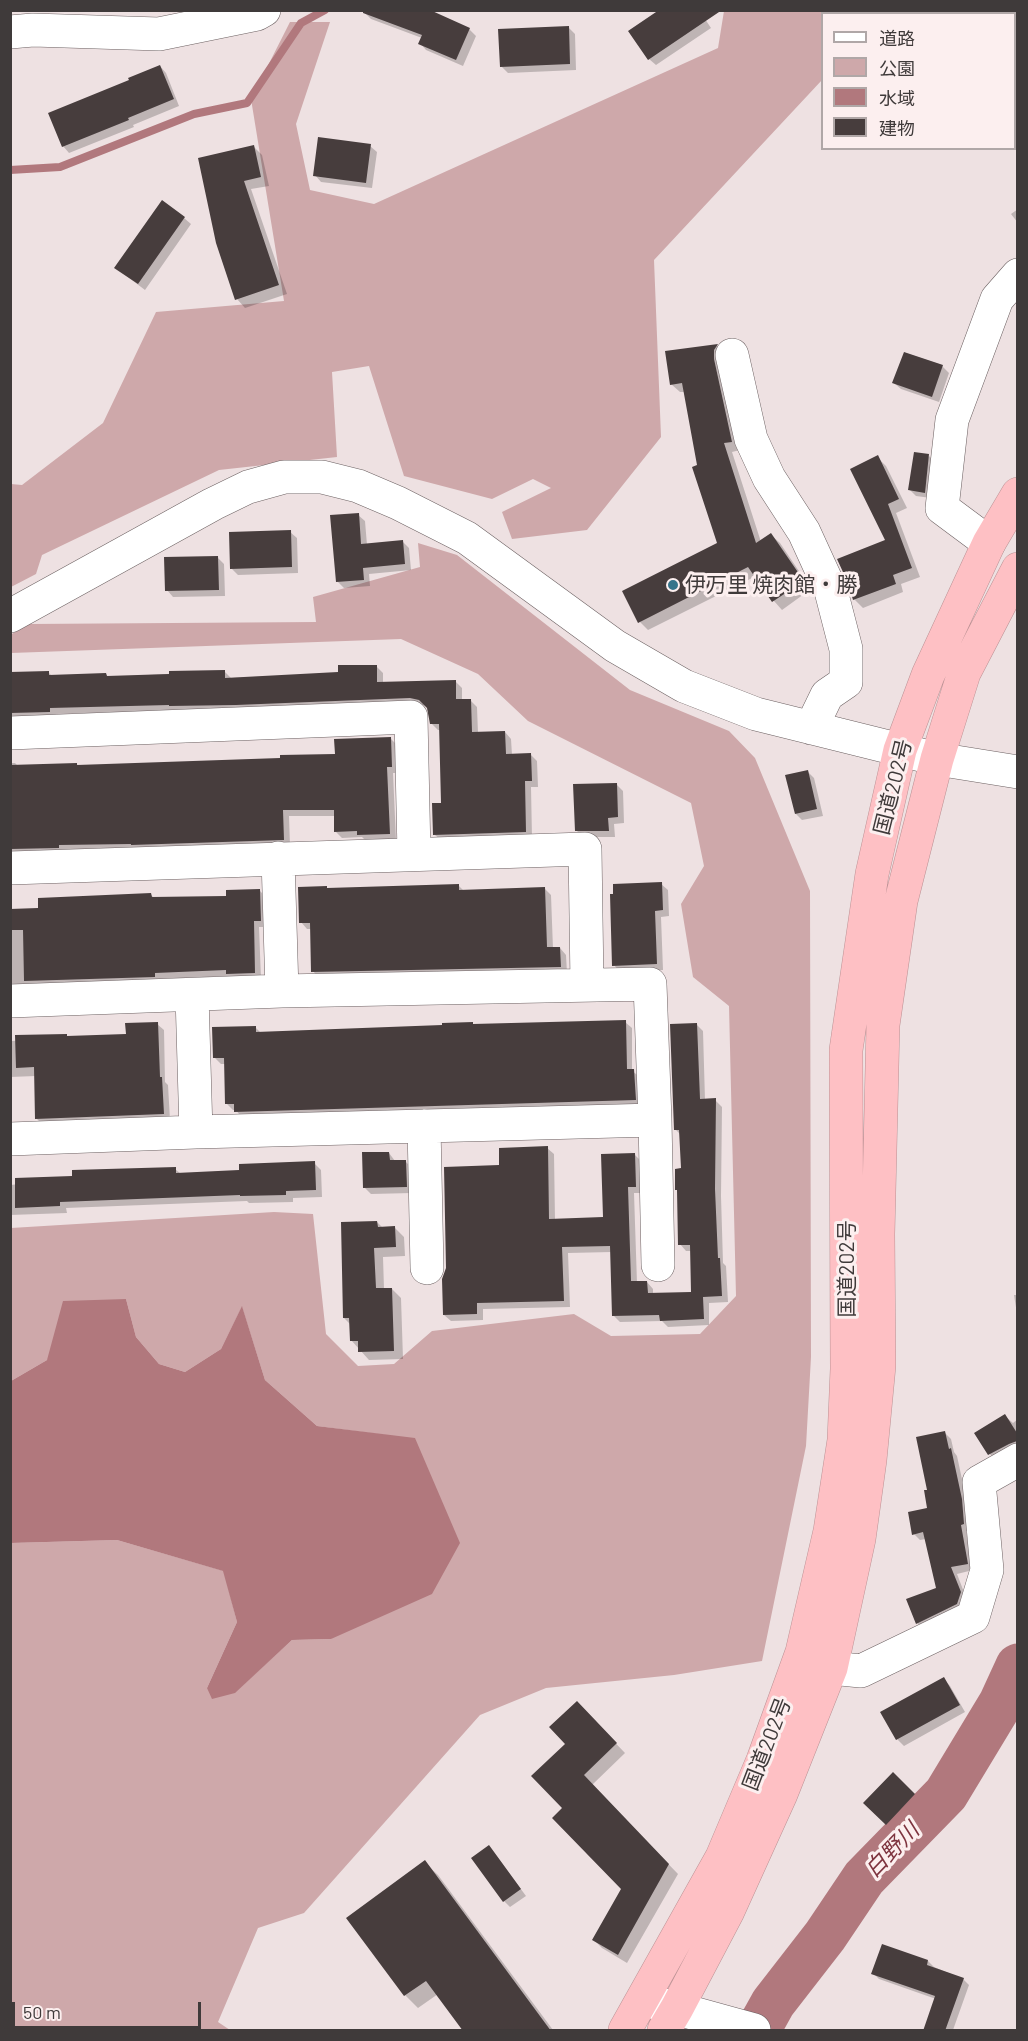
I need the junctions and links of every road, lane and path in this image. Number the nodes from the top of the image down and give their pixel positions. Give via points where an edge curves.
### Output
1 (264, 10) edge
2 (10, 32) edge
3 (1017, 275) edge
4 (732, 355) dead end
5 (1017, 494) edge
6 (989, 543) junction
7 (1017, 569) edge
8 (10, 616) edge
9 (811, 728) junction
10 (10, 733) edge
11 (900, 750) junction
12 (938, 759) junction
13 (1017, 772) edge
14 (414, 854) junction
15 (278, 858) junction
16 (10, 868) edge
17 (587, 984) junction
18 (282, 991) junction
19 (192, 995) junction
20 (10, 1001) edge
21 (655, 1120) junction
22 (424, 1126) junction
23 (196, 1132) junction
24 (10, 1139) edge
25 (658, 1265) dead end
26 (427, 1268) dead end
27 (1017, 1460) edge
28 (831, 1668) junction
29 (644, 2000) junction
30 (670, 2019) edge
31 (739, 2026) edge
32 (625, 2031) edge

1 - 2 street via 159,34
3 - 6 street via 997,299 952,420 942,508
4 - 9 street via 751,439 769,478 804,532 831,591 846,649 846,682 827,695
5 - 6 highway, 国道202号
6 - 11 highway, 国道202号 via 928,675
7 - 12 highway, 国道202号 via 964,673
8 - 9 street via 248,487 284,477 322,477 358,486 467,538 615,646 684,686 756,714
9 - 11 street
10 - 14 street via 411,717
11 - 12 street
11 - 29 highway, 国道202号 via 872,874 846,1050 847,1368 844,1440 830,1531 802,1652 763,1760 722,1857
12 - 13 street
12 - 28 highway, 国道202号 via 901,901 883,1025 879,1366 859,1539
14 - 15 street
14 - 17 street via 585,849
15 - 16 street
15 - 18 street
17 - 18 street
17 - 21 street via 650,984
18 - 19 street
19 - 20 street
19 - 23 street
21 - 22 street
21 - 25 street
22 - 23 street
22 - 26 street
23 - 24 street
27 - 28 street via 979,1482 987,1570 973,1617 861,1671
28 - 30 highway, 国道202号 via 781,1794 728,1911
29 - 30 street
29 - 32 highway, 国道202号
30 - 31 street

